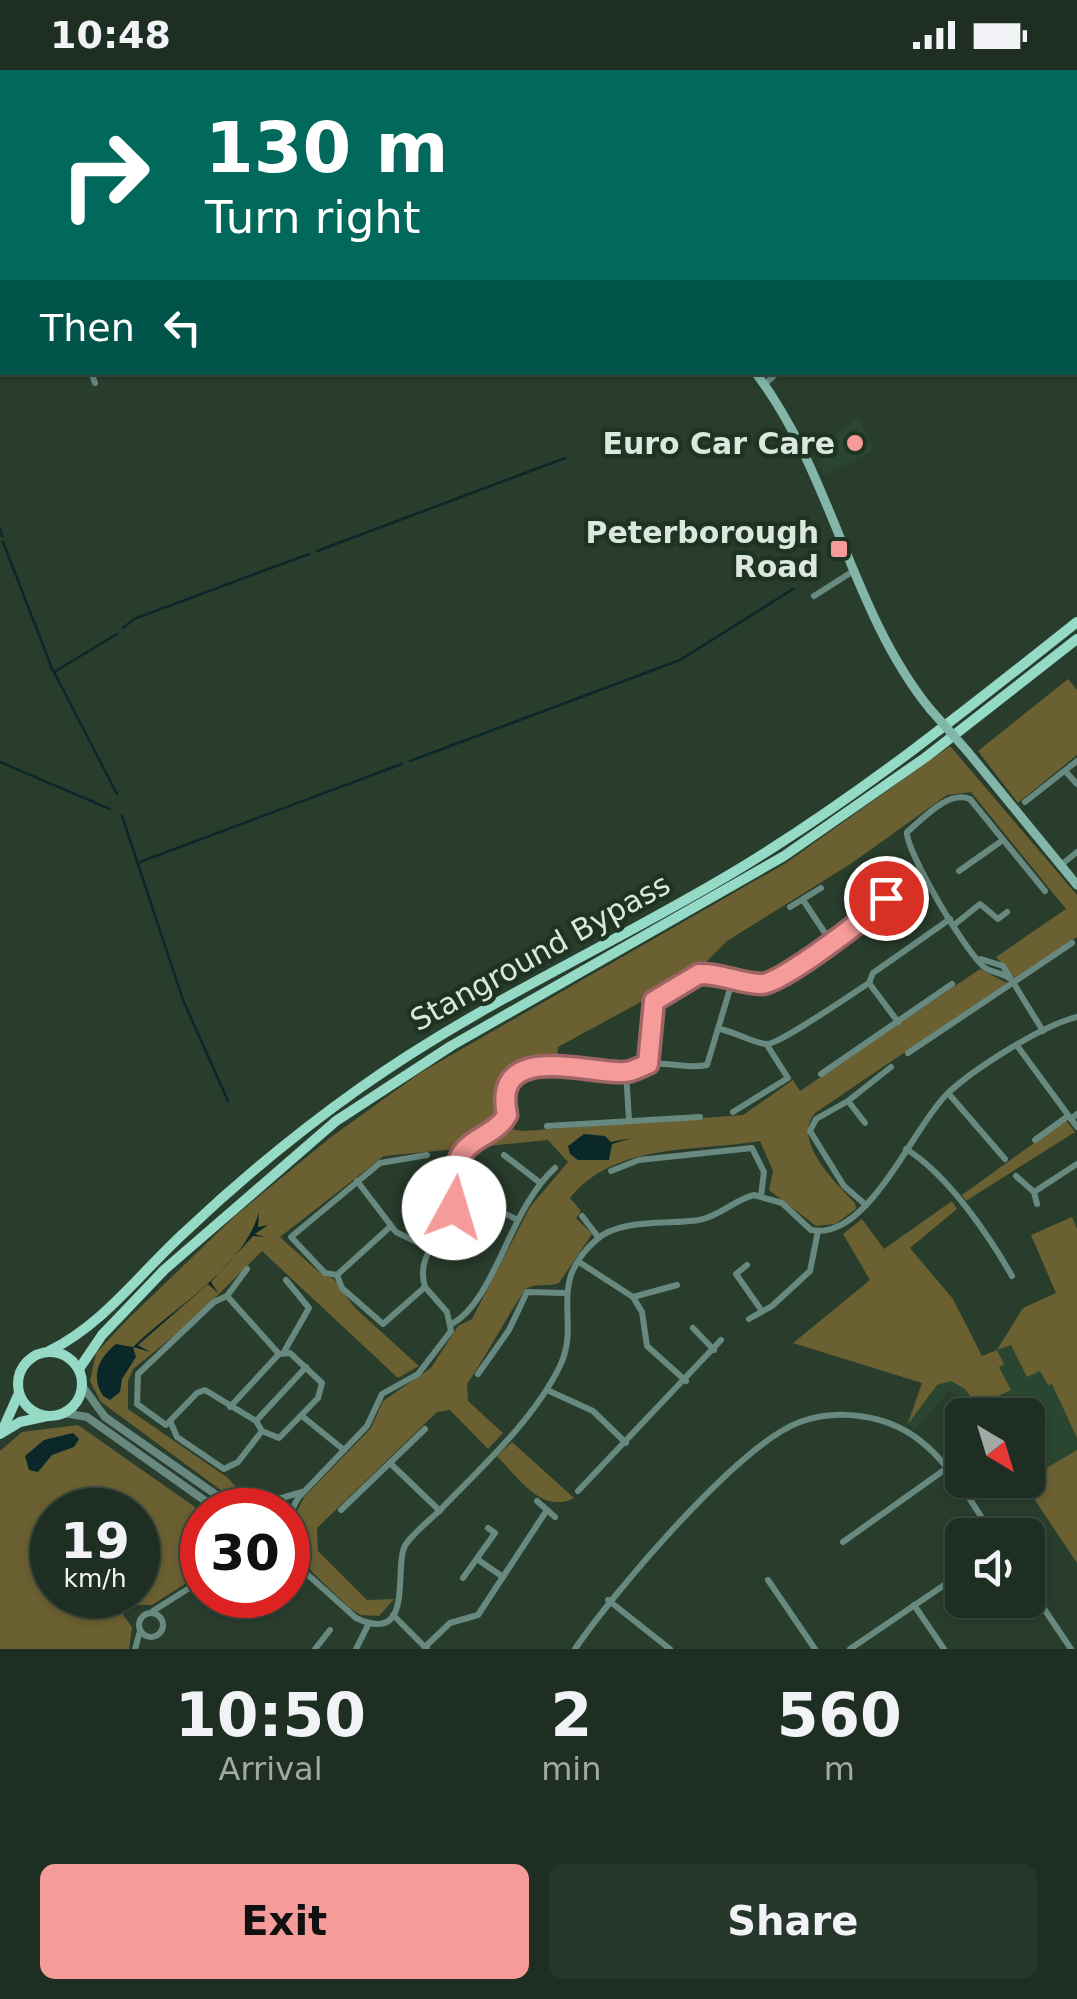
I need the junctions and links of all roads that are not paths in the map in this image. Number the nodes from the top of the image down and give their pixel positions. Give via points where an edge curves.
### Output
1 (758, 375) edge
2 (774, 375) edge
3 (764, 384) junction
4 (856, 570) junction
5 (814, 596) dead end
6 (1077, 622) edge
7 (1077, 639) edge
8 (1077, 761) edge
9 (1066, 770) junction
10 (1077, 784) edge
11 (1025, 802) dead end
12 (1003, 840) junction
13 (1077, 852) edge
14 (1061, 865) junction
15 (959, 870) dead end
16 (924, 875) junction
17 (1077, 885) edge
18 (821, 888) dead end
19 (1045, 891) dead end
20 (803, 900) junction
21 (790, 907) dead end
22 (1007, 912) dead end
23 (952, 922) junction
24 (831, 942) junction
25 (1072, 942) dead end
26 (733, 979) junction
27 (1011, 980) junction
28 (869, 983) junction
29 (952, 984) dead end
30 (1077, 1017) edge
31 (898, 1022) junction
32 (720, 1029) junction
33 (1043, 1031) junction
34 (767, 1045) junction
35 (1018, 1047) junction
36 (908, 1053) dead end
37 (648, 1064) junction
38 (890, 1066) dead end
39 (626, 1072) junction
40 (821, 1074) dead end
41 (948, 1093) junction
42 (848, 1101) junction
43 (733, 1112) dead end
44 (700, 1116) dead end
45 (1072, 1116) edge
46 (629, 1120) junction
47 (864, 1123) dead end
48 (547, 1126) dead end
49 (1077, 1128) edge
50 (1035, 1140) dead end
51 (906, 1149) junction
52 (427, 1155) dead end
53 (504, 1155) dead end
54 (1005, 1159) dead end
55 (1077, 1164) edge
56 (555, 1168) dead end
57 (611, 1171) dead end
58 (1016, 1176) dead end
59 (357, 1181) junction
60 (539, 1182) junction
61 (1034, 1192) junction
62 (761, 1196) junction
63 (456, 1202) junction
64 (1037, 1204) dead end
65 (866, 1205) junction
66 (582, 1216) dead end
67 (516, 1219) junction
68 (391, 1226) junction
69 (818, 1231) junction
70 (599, 1238) junction
71 (429, 1248) junction
72 (579, 1262) junction
73 (747, 1265) dead end
74 (247, 1269) dead end
75 (337, 1274) junction
76 (1012, 1276) dead end
77 (286, 1280) dead end
78 (677, 1285) dead end
79 (425, 1287) junction
80 (564, 1294) junction
81 (227, 1296) junction
82 (633, 1297) junction
83 (762, 1311) junction
84 (749, 1319) dead end
85 (452, 1324) junction
86 (693, 1328) dead end
87 (721, 1340) dead end
88 (714, 1350) junction
89 (49, 1351) junction
90 (282, 1352) junction
91 (306, 1367) junction
92 (79, 1369) junction
93 (478, 1374) dead end
94 (686, 1382) junction
95 (82, 1387) junction
96 (547, 1390) junction
97 (20, 1394) junction
98 (230, 1407) junction
99 (64, 1413) junction
100 (48, 1416) junction
101 (302, 1416) junction
102 (256, 1421) junction
103 (171, 1423) junction
104 (425, 1429) dead end
105 (262, 1432) junction
106 (626, 1443) junction
107 (344, 1450) junction
108 (391, 1464) junction
109 (945, 1465) edge
110 (945, 1470) edge
111 (187, 1488) edge
112 (206, 1488) edge
113 (308, 1488) edge
114 (578, 1491) dead end
115 (356, 1497) junction
116 (537, 1501) dead end
117 (364, 1505) dead end
118 (341, 1510) dead end
119 (547, 1510) junction
120 (440, 1511) junction
121 (555, 1517) dead end
122 (488, 1528) dead end
123 (843, 1542) dead end
124 (478, 1559) junction
125 (310, 1575) edge
126 (462, 1578) dead end
127 (503, 1578) junction
128 (768, 1580) dead end
129 (945, 1584) edge
130 (180, 1594) edge
131 (176, 1597) junction
132 (608, 1600) junction
133 (914, 1605) junction
134 (160, 1607) edge
135 (1045, 1610) edge
136 (392, 1615) junction
137 (142, 1618) edge
138 (158, 1618) edge
139 (162, 1621) junction
140 (369, 1623) junction
141 (140, 1630) junction
142 (330, 1630) dead end
143 (153, 1637) junction
144 (426, 1648) edge
145 (137, 1649) edge
146 (316, 1649) edge
147 (356, 1649) edge
148 (575, 1649) edge
149 (670, 1649) edge
150 (815, 1649) edge
151 (850, 1649) edge
152 (944, 1649) edge
153 (1071, 1649) edge

1 - 3 main road
2 - 3 street
3 - 4 main road via 805,452
4 - 5 street
4 - 14 main road, bridge via 891,652
6 - 89 main road, Stanground Bypass via 819,818 362,1086 238,1183 82,1334
7 - 92 main road, Stanground Bypass via 784,856 451,1046 336,1122 164,1270
8 - 9 street
9 - 10 street
9 - 11 street
12 - 15 street
12 - 16 street via 970,800 951,797 906,832
12 - 19 street
13 - 14 street
14 - 17 main road
16 - 23 street
16 - 24 street
18 - 20 street
20 - 21 street
20 - 24 street
22 - 23 street via 998,918 980,904
23 - 27 street via 987,968
23 - 28 street via 872,973
24 - 26 street via 772,982
25 - 27 street
26 - 32 street
26 - 37 street via 699,974 654,1001
27 - 33 street
27 - 36 street via 956,1026
28 - 31 street
28 - 34 street
29 - 31 street
30 - 33 street
31 - 40 street
32 - 34 street
32 - 37 street via 707,1065
33 - 35 street
34 - 43 street via 788,1078
35 - 41 street
35 - 45 street
37 - 39 street
38 - 42 street
39 - 46 street
39 - 63 street via 533,1066 509,1082 499,1129 459,1159
41 - 51 street
41 - 54 street
42 - 47 street
42 - 65 street via 831,1107 810,1131 844,1186
44 - 46 street
45 - 49 street
45 - 50 street
46 - 48 street
51 - 65 street
51 - 76 street via 930,1164
52 - 59 street via 392,1159
53 - 60 street
55 - 61 street
56 - 60 street
57 - 62 street via 752,1148 764,1172
58 - 61 street
59 - 68 street
59 - 75 street via 290,1236 325,1273
60 - 67 street
61 - 64 street
62 - 69 street via 782,1203
62 - 70 street via 708,1218
63 - 67 street via 490,1206
63 - 71 street
65 - 69 street via 836,1229
66 - 70 street
67 - 85 street via 478,1297
68 - 71 street via 406,1241
68 - 75 street
69 - 83 street via 810,1270
70 - 72 street
71 - 79 street
72 - 80 street
72 - 82 street
73 - 83 street via 736,1274
74 - 81 street
75 - 79 street via 342,1288 383,1324
77 - 90 street via 309,1308
78 - 82 street
79 - 85 street
80 - 93 street via 526,1292 503,1346
80 - 96 street via 566,1350
81 - 90 street
81 - 103 street via 138,1374 140,1410 160,1424
82 - 94 street via 647,1346
83 - 84 street
85 - 107 street via 427,1365 382,1394 367,1426
86 - 88 street
87 - 88 street
88 - 94 street
89 - 92 main road
89 - 97 main road via 24,1365
90 - 91 street
90 - 98 street
91 - 101 street via 322,1390
91 - 102 street
92 - 95 main road
94 - 106 street
95 - 99 main road
95 - 112 street via 106,1417
96 - 106 street via 593,1411
96 - 120 street
97 - 100 main road via 30,1409
97 - 100 main road via 0,1434
98 - 102 street
98 - 103 street via 205,1390
99 - 100 main road
99 - 111 street via 87,1417
101 - 105 street via 279,1438
101 - 107 street
102 - 105 street
103 - 105 street via 177,1437 224,1469
104 - 108 street
106 - 114 street
107 - 113 street
108 - 115 street
108 - 120 street
109 - 132 street via 918,1440 882,1421 854,1415 801,1421 742,1462
110 - 123 street
115 - 117 street
115 - 118 street
116 - 119 street
119 - 121 street
119 - 127 street
120 - 136 street via 405,1545
122 - 124 street via 495,1533
124 - 126 street
124 - 127 street
125 - 140 street via 347,1612
127 - 144 street via 478,1615 450,1623
128 - 150 street
129 - 133 street
130 - 131 street
131 - 134 street
131 - 139 street
132 - 148 street
132 - 149 street
133 - 151 street
133 - 152 street
135 - 153 street
136 - 140 street
136 - 144 street
137 - 141 street
138 - 139 street
139 - 143 street
140 - 147 street
141 - 143 street
141 - 145 street
142 - 146 street
143 - 145 street

